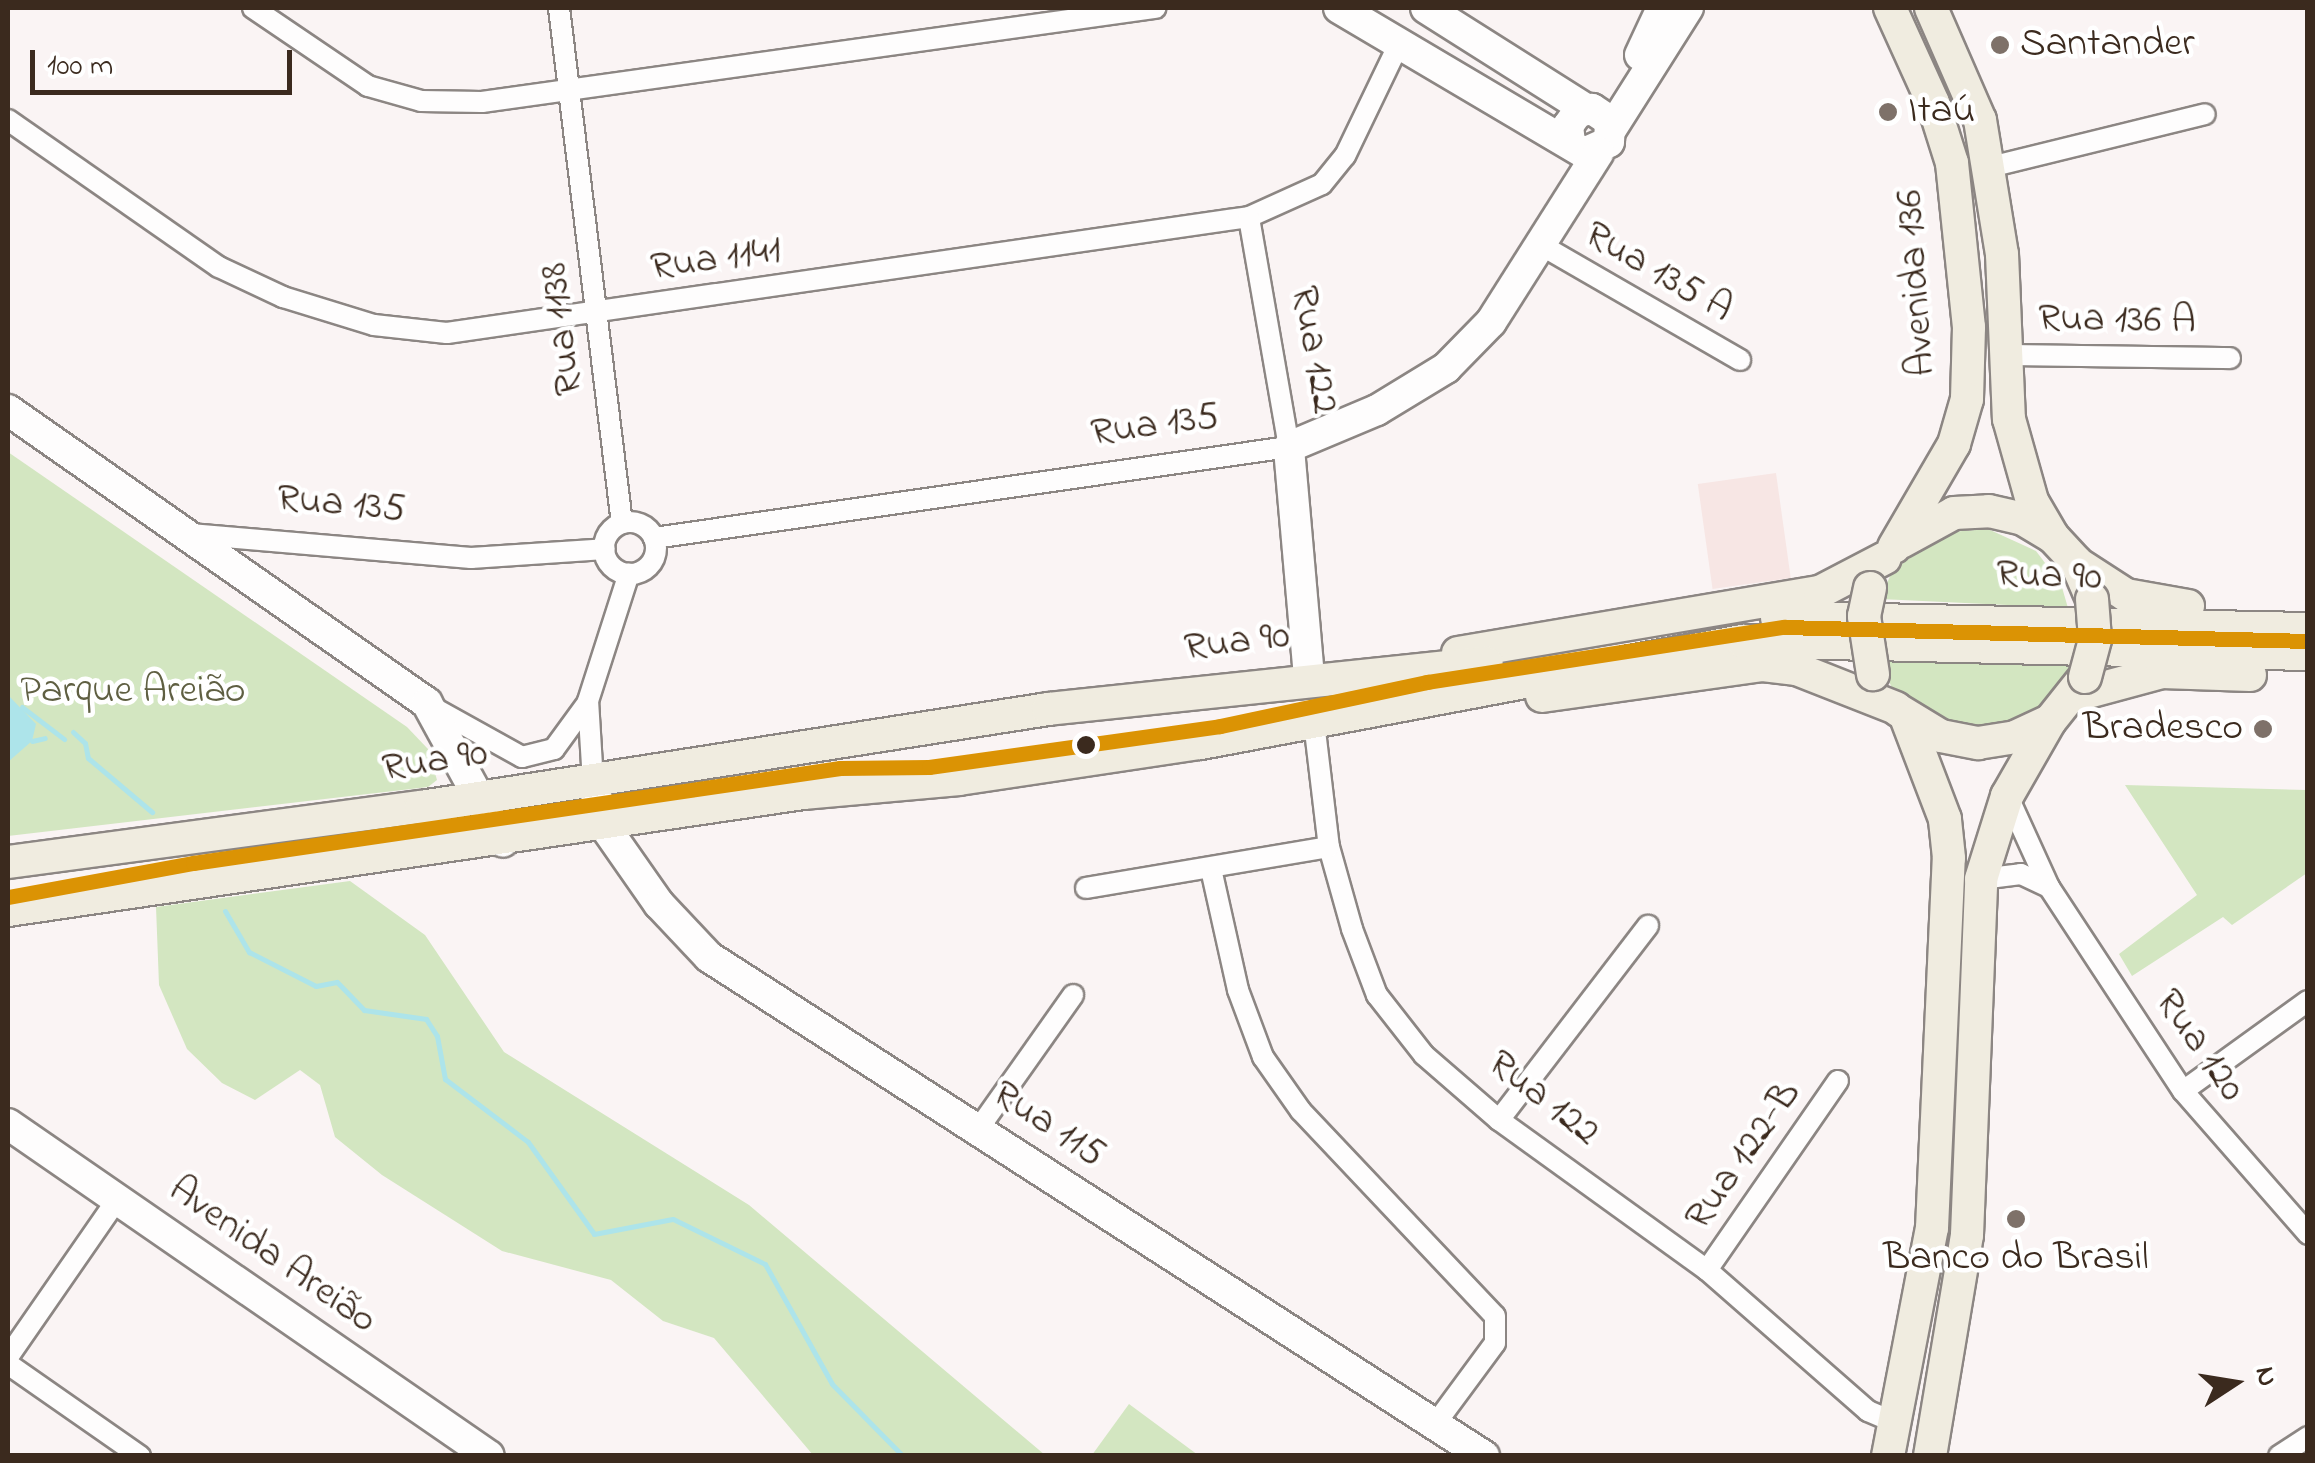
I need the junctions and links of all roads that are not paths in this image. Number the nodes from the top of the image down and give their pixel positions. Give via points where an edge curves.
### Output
1 (254, 8) edge
2 (559, 8) edge
3 (1155, 8) edge
4 (1339, 8) edge
5 (1426, 8) edge
6 (1662, 8) edge
7 (1688, 8) edge
8 (1890, 8) edge
9 (1931, 8) edge
10 (1399, 44) junction
11 (569, 92) junction
12 (2205, 114) dead end
13 (8, 120) edge
14 (1590, 132) junction
15 (1990, 166) junction
16 (1249, 217) junction
17 (1542, 246) junction
18 (597, 313) junction
19 (2003, 354) junction
20 (2230, 358) dead end
21 (1740, 360) dead end
22 (8, 410) edge
23 (1289, 447) junction
24 (622, 523) junction
25 (190, 534) junction
26 (2053, 537) junction
27 (654, 538) junction
28 (604, 549) junction
29 (2076, 562) junction
30 (1883, 564) junction
31 (629, 573) junction
32 (2308, 611) edge
33 (2308, 628) edge
34 (2308, 654) edge
35 (1323, 676) junction
36 (2308, 677) edge
37 (2079, 686) junction
38 (588, 701) junction
39 (426, 703) junction
40 (1388, 704) junction
41 (1901, 713) junction
42 (2050, 720) junction
43 (1314, 722) junction
44 (593, 782) junction
45 (2007, 796) junction
46 (478, 799) junction
47 (603, 824) junction
48 (503, 842) junction
49 (1329, 848) junction
50 (8, 862) edge
51 (1211, 870) junction
52 (1981, 879) junction
53 (2049, 887) junction
54 (1086, 888) dead end
55 (8, 910) edge
56 (1648, 926) dead end
57 (1073, 995) dead end
58 (2308, 1000) edge
59 (1838, 1081) dead end
60 (2183, 1092) junction
61 (1498, 1120) junction
62 (8, 1124) edge
63 (978, 1128) junction
64 (118, 1198) junction
65 (2308, 1234) edge
66 (1708, 1270) junction
67 (8, 1361) edge
68 (1436, 1423) junction
69 (2308, 1437) edge
70 (1892, 1440) edge
71 (140, 1456) edge
72 (489, 1456) edge
73 (1484, 1456) edge
74 (1930, 1456) edge
75 (2279, 1456) edge

1 - 11 street via 368,86 421,101
2 - 11 street, Rua 1138
3 - 11 street
4 - 10 street
5 - 14 street
6 - 14 street, Rua 135 via 1633,70
7 - 14 street, Rua 135
8 - 30 main road, Avenida 136 via 1934,103 1952,164 1969,327 1967,399 1954,444
9 - 15 main road, Avenida 136 via 1969,87
10 - 14 street
10 - 16 street, Rua 1141 via 1345,156 1322,184
11 - 18 street, Rua 1138
12 - 15 street
13 - 18 street, Rua 1141 via 219,267 283,297 374,325 446,333
14 - 17 street, Rua 135
15 - 19 main road, Avenida 136 via 2002,254
16 - 18 street, Rua 1141
16 - 23 street, Rua 122
17 - 21 street, Rua 135 A
17 - 23 street, Rua 135 via 1491,322 1446,368 1377,410
18 - 24 street, Rua 1138
19 - 20 street, Rua 136 A
19 - 26 main road, Avenida 136 via 2020,463
22 - 25 street
23 - 27 street, Rua 135
23 - 35 street, Rua 122
24 - 27 street via 640,523
24 - 28 street
25 - 28 street, Rua 135 via 471,558
25 - 39 street
26 - 29 main road
26 - 30 main road via 2023,519 1989,511 1954,513 1922,526
27 - 31 street via 653,560
28 - 31 street via 612,565
29 - 32 main road via 2126,595 2163,606
29 - 37 main road, bridge via 2092,599 2095,639
30 - 35 main road via 1820,592
30 - 41 main road, bridge via 1864,631 1873,674
31 - 38 street
33 - 35 main road, Rua 90 via 1816,616 1738,622 1443,670
34 - 40 main road, Rua 90 via 1786,638
35 - 44 main road, Rua 90 via 1048,709
36 - 37 main road via 2162,672
37 - 42 main road
38 - 39 street via 554,748 538,756 505,752
38 - 44 street
39 - 46 street
40 - 41 main road via 1460,708 1762,666 1797,669
40 - 43 main road, Rua 90
41 - 42 main road via 1941,736 1978,743 2015,737
41 - 70 main road via 1945,819 1949,858 1932,1228
42 - 45 main road
43 - 47 main road, Rua 90 via 959,778 802,793
43 - 49 street, Rua 122
44 - 46 main road, Rua 90
44 - 47 street
45 - 52 main road
45 - 53 street, Rua 120
46 - 48 street
46 - 50 main road, Rua 90
47 - 48 main road, Rua 90
47 - 63 street, Rua 115 via 659,904 708,957
48 - 55 main road, Rua 90
49 - 51 street
49 - 61 street, Rua 122 via 1377,996 1424,1055
51 - 54 street
51 - 68 street via 1238,990 1264,1057 1301,1111 1488,1304 1496,1344
52 - 53 street via 2021,874
52 - 74 main road via 1967,1236
53 - 60 street, Rua 120
56 - 61 street
57 - 63 street
58 - 60 street
59 - 66 street, Rua 122-B
60 - 65 street, Rua 120
61 - 66 street, Rua 122
62 - 64 street, Avenida Areião
63 - 68 street, Rua 115
64 - 67 street
64 - 72 street, Avenida Areião
66 - 70 street, Rua 122
67 - 71 street
68 - 73 street, Rua 115
69 - 75 street

